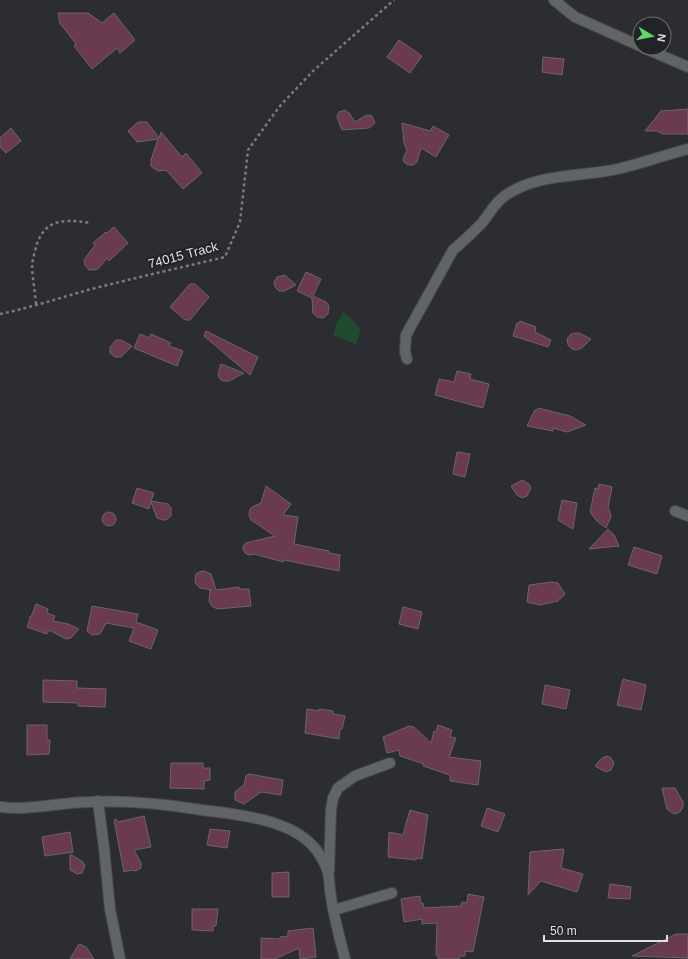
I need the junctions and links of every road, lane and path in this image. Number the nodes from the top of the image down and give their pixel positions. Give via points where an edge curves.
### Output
1 (394, 0) edge
2 (554, 0) edge
3 (632, 42) edge
4 (663, 56) edge
5 (688, 67) edge
6 (688, 149) edge
7 (90, 223) dead end
8 (36, 304) junction
9 (0, 314) edge
10 (407, 359) dead end
11 (675, 511) dead end
12 (688, 516) edge
13 (390, 763) dead end
14 (98, 802) junction
15 (0, 807) edge
16 (329, 871) junction
17 (392, 893) dead end
18 (334, 910) junction
19 (120, 959) edge
20 (345, 959) edge

1 - 8 path, 74015 Track via 313,71 279,107 248,150 240,222 225,256
2 - 3 street via 575,17
4 - 5 street
6 - 10 street via 617,169 553,178 527,185 505,196 453,250 406,335
7 - 8 path via 58,223 45,229 40,235 32,264
8 - 9 path, 74015 Track
11 - 12 street
13 - 16 street via 354,776 338,788 331,810
14 - 15 street via 27,808
14 - 16 street via 170,805 266,821 299,834 314,846
14 - 19 street via 110,909
16 - 18 street
17 - 18 street
18 - 20 street

